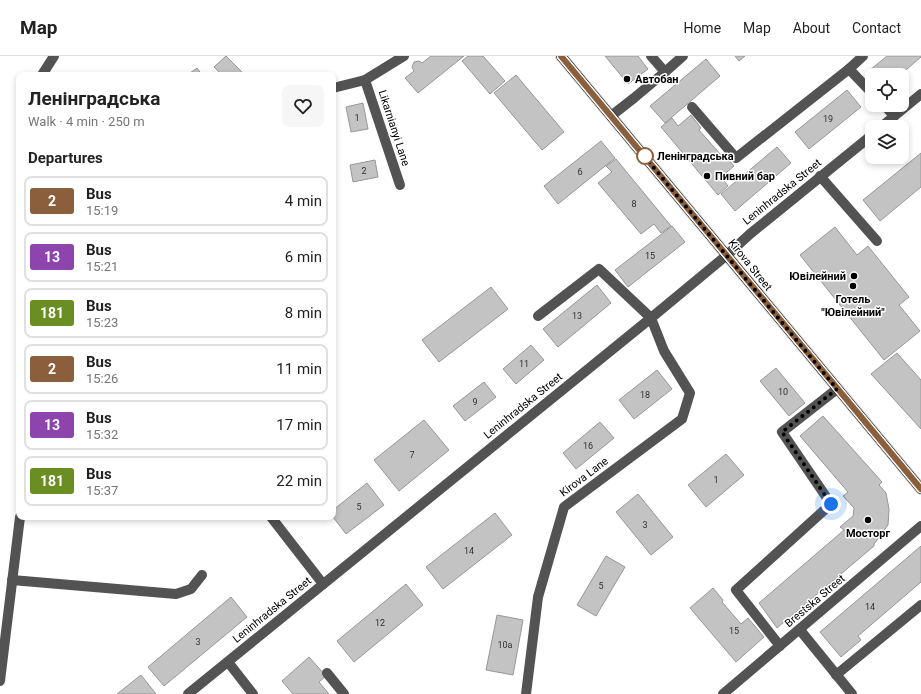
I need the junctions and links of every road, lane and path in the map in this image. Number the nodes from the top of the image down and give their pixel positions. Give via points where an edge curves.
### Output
1 (54, 56) edge
2 (404, 56) edge
3 (561, 56) edge
4 (651, 56) edge
5 (683, 56) edge
6 (863, 56) edge
7 (849, 69) junction
8 (44, 72) edge
9 (666, 72) junction
10 (365, 80) junction
11 (865, 86) edge
12 (336, 87) edge
13 (921, 94) edge
14 (692, 107) dead end
15 (890, 112) edge
16 (611, 116) junction
17 (894, 116) junction
18 (889, 120) edge
19 (865, 140) edge
20 (820, 176) junction
21 (400, 185) dead end
22 (877, 241) dead end
23 (727, 255) junction
24 (538, 316) dead end
25 (650, 318) junction
26 (837, 389) junction
27 (921, 489) edge
28 (20, 520) edge
29 (273, 520) edge
30 (921, 526) edge
31 (202, 575) dead end
32 (12, 580) junction
33 (323, 584) junction
34 (921, 605) edge
35 (800, 630) junction
36 (780, 646) junction
37 (228, 662) junction
38 (326, 673) dead end
39 (836, 675) junction
40 (0, 681) edge
41 (188, 694) edge
42 (253, 694) edge
43 (344, 694) edge
44 (526, 694) edge
45 (723, 694) edge
46 (852, 694) edge

1 - 8 street
2 - 10 street
3 - 16 main road, Kirova Street
4 - 9 street
5 - 9 street
6 - 7 street
7 - 11 street
7 - 14 street via 736,158
9 - 16 street
10 - 12 street
10 - 21 street, Likarnianyi Lane
13 - 17 street
15 - 17 street
16 - 23 main road, Kirova Street
17 - 18 street
19 - 20 street, Leninhradska Street
20 - 22 street
20 - 23 street, Leninhradska Street
23 - 25 street, Leninhradska Street
23 - 26 main road, Kirova Street
24 - 25 street via 599,269
25 - 33 street, Leninhradska Street
25 - 44 street, Kirova Lane via 664,351 690,393 682,420 564,507 538,597
26 - 27 main road, Kirova Street
26 - 36 street via 782,432 831,504 736,590
28 - 32 street
29 - 33 street
30 - 35 street, Brestska Street
31 - 32 street via 191,589 176,594
32 - 40 street
33 - 37 street, Leninhradska Street
34 - 39 street
35 - 36 street, Brestska Street
35 - 39 street
36 - 45 street, Brestska Street
37 - 41 street, Leninhradska Street
37 - 42 street
38 - 43 street
39 - 46 street

